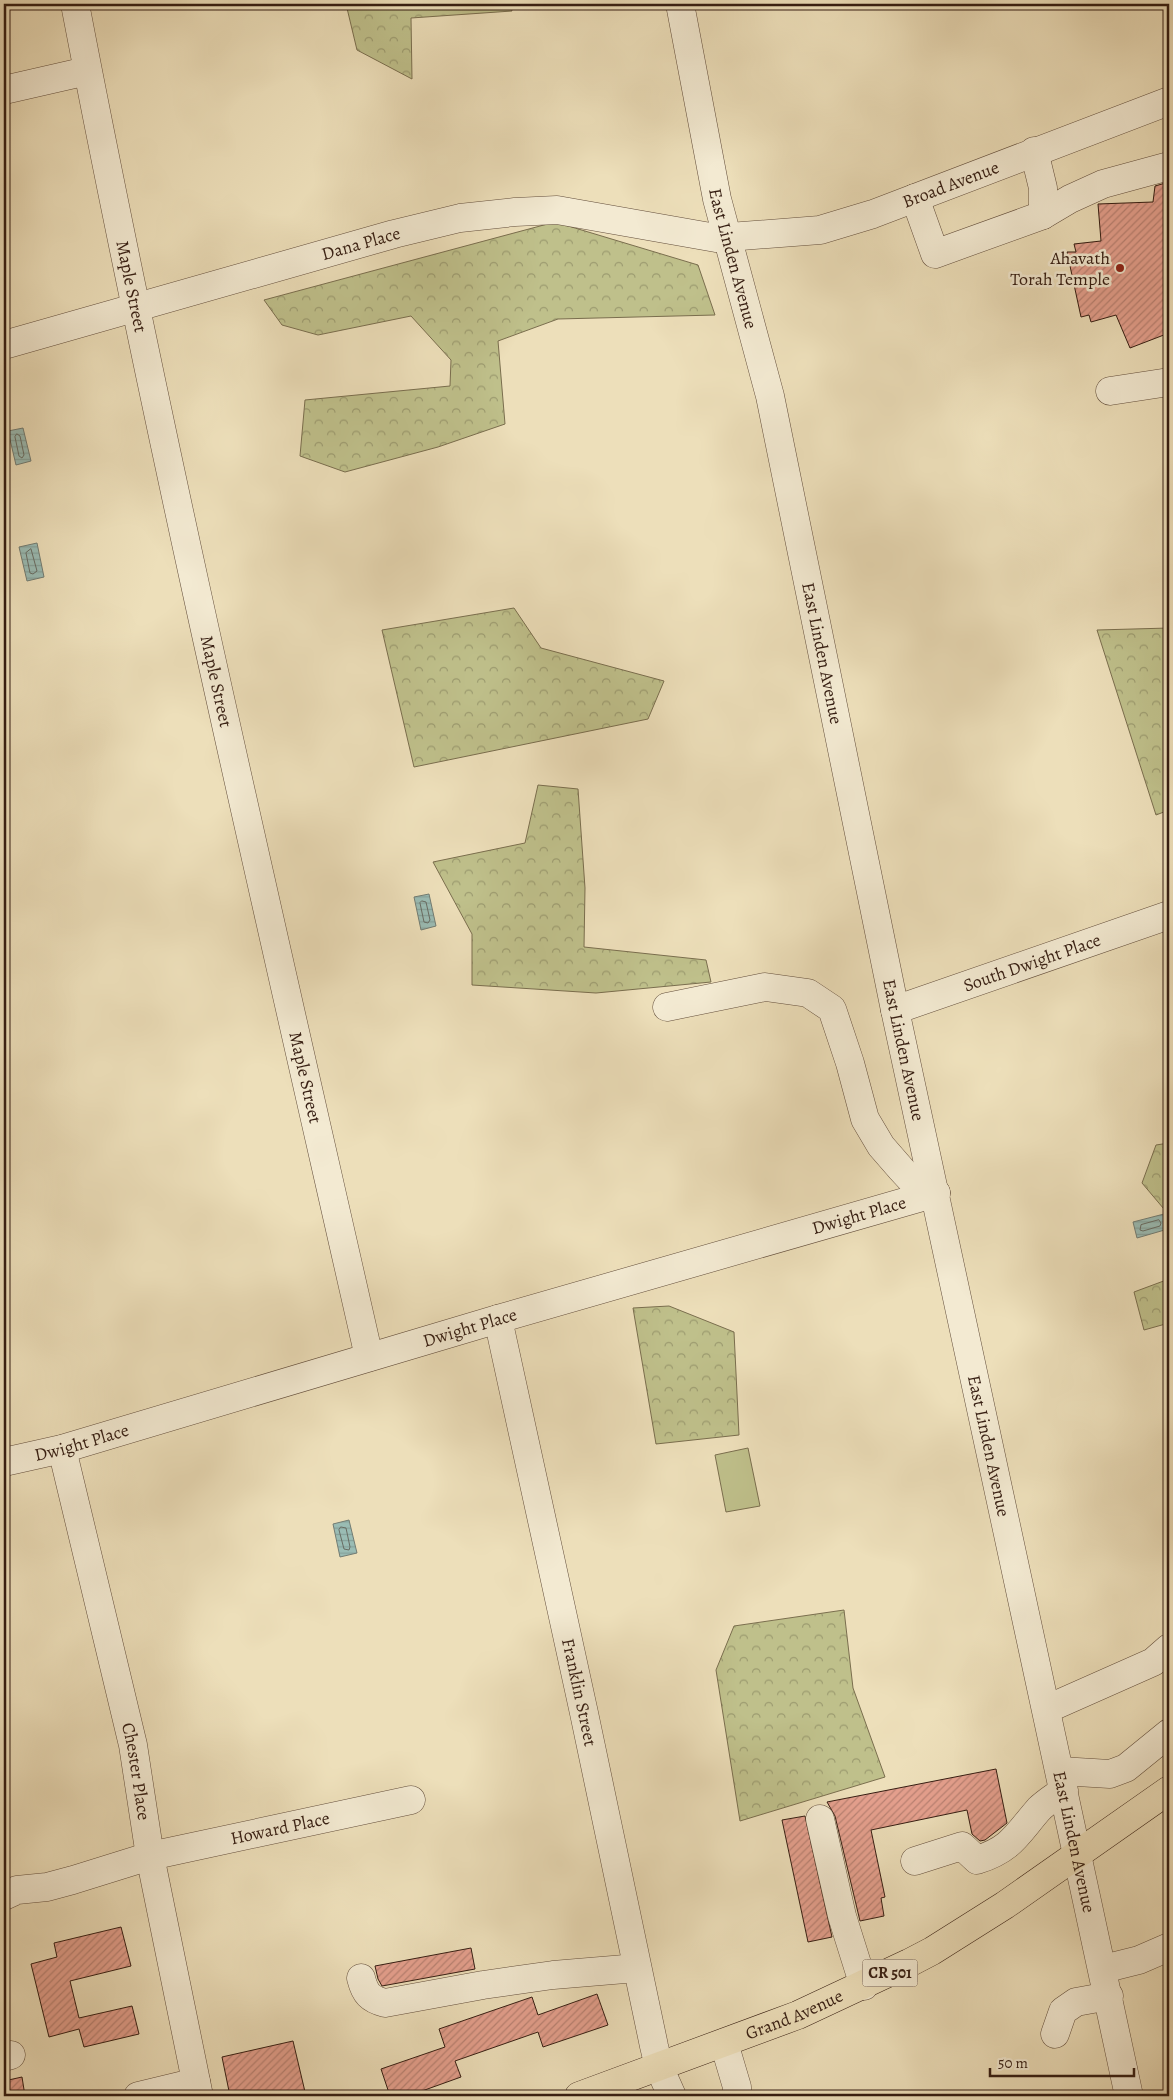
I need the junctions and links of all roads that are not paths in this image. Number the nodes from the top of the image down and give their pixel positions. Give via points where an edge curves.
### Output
1 (74, 4) edge
2 (680, 4) edge
3 (88, 71) junction
4 (4, 90) edge
5 (1169, 101) edge
6 (1034, 151) junction
7 (1169, 166) edge
8 (915, 198) junction
9 (1044, 215) junction
10 (726, 238) junction
11 (137, 308) junction
12 (4, 345) edge
13 (1169, 382) edge
14 (1110, 391) dead end
15 (1169, 915) edge
16 (666, 1008) dead end
17 (895, 1010) junction
18 (936, 1193) junction
19 (498, 1319) junction
20 (369, 1357) junction
21 (62, 1450) junction
22 (4, 1462) edge
23 (1169, 1648) edge
24 (1047, 1709) junction
25 (1169, 1734) edge
26 (1062, 1781) junction
27 (1169, 1790) edge
28 (411, 1800) dead end
29 (820, 1818) dead end
30 (1078, 1855) junction
31 (150, 1856) junction
32 (915, 1861) dead end
33 (4, 1896) edge
34 (1169, 1947) edge
35 (637, 1968) junction
36 (1103, 1970) junction
37 (361, 1978) dead end
38 (864, 1986) junction
39 (1109, 1996) junction
40 (1055, 2034) dead end
41 (724, 2043) junction
42 (659, 2067) junction
43 (198, 2089) edge
44 (587, 2095) edge
45 (138, 2096) edge
46 (672, 2096) edge
47 (737, 2096) edge
48 (1129, 2096) edge

1 - 3 street, Maple Street
2 - 10 street, East Linden Avenue
3 - 4 street
3 - 11 street, Maple Street
5 - 6 street, Broad Avenue
6 - 8 street, Broad Avenue
6 - 9 street via 1043,188
7 - 9 street via 1104,184
8 - 9 street via 935,254
8 - 10 street, Broad Avenue via 820,230
10 - 11 street, Dana Place via 697,236 557,210 460,218
10 - 17 street, East Linden Avenue via 770,396
11 - 12 street, Dana Place
11 - 20 street, Maple Street
13 - 14 street
15 - 17 street, South Dwight Place
16 - 18 street via 765,986 808,993 832,1009 864,1119 900,1169 913,1182
17 - 18 street, East Linden Avenue
18 - 19 street, Dwight Place
18 - 24 street, East Linden Avenue
19 - 20 street, Dwight Place
19 - 35 street, Franklin Street
20 - 21 street, Dwight Place
21 - 22 street, Dwight Place
21 - 31 street, Chester Place via 133,1745
23 - 24 street via 1153,1662
24 - 26 street, East Linden Avenue
25 - 26 street via 1126,1768 1110,1774
26 - 30 street, East Linden Avenue
26 - 32 street via 1011,1843 995,1854 977,1860 962,1846
27 - 30 main road, Grand Avenue / CR 501
28 - 31 street, Howard Place
29 - 38 street via 842,1916
30 - 36 street, East Linden Avenue
30 - 38 main road, Grand Avenue / CR 501 via 932,1951
31 - 33 street, Howard Place via 73,1880 17,1890
31 - 43 street, Chester Place
34 - 36 street via 1140,1960
35 - 37 street via 492,1983 385,2003 372,2000 364,1991
35 - 42 street, Franklin Street
36 - 39 street, East Linden Avenue
38 - 41 main road, Grand Avenue / CR 501
39 - 40 street via 1076,2002 1063,2012
39 - 48 street, East Linden Avenue
41 - 42 main road, Grand Avenue / CR 501
41 - 47 street
42 - 44 main road, Grand Avenue / CR 501
42 - 46 street, Franklin Street
43 - 45 street

